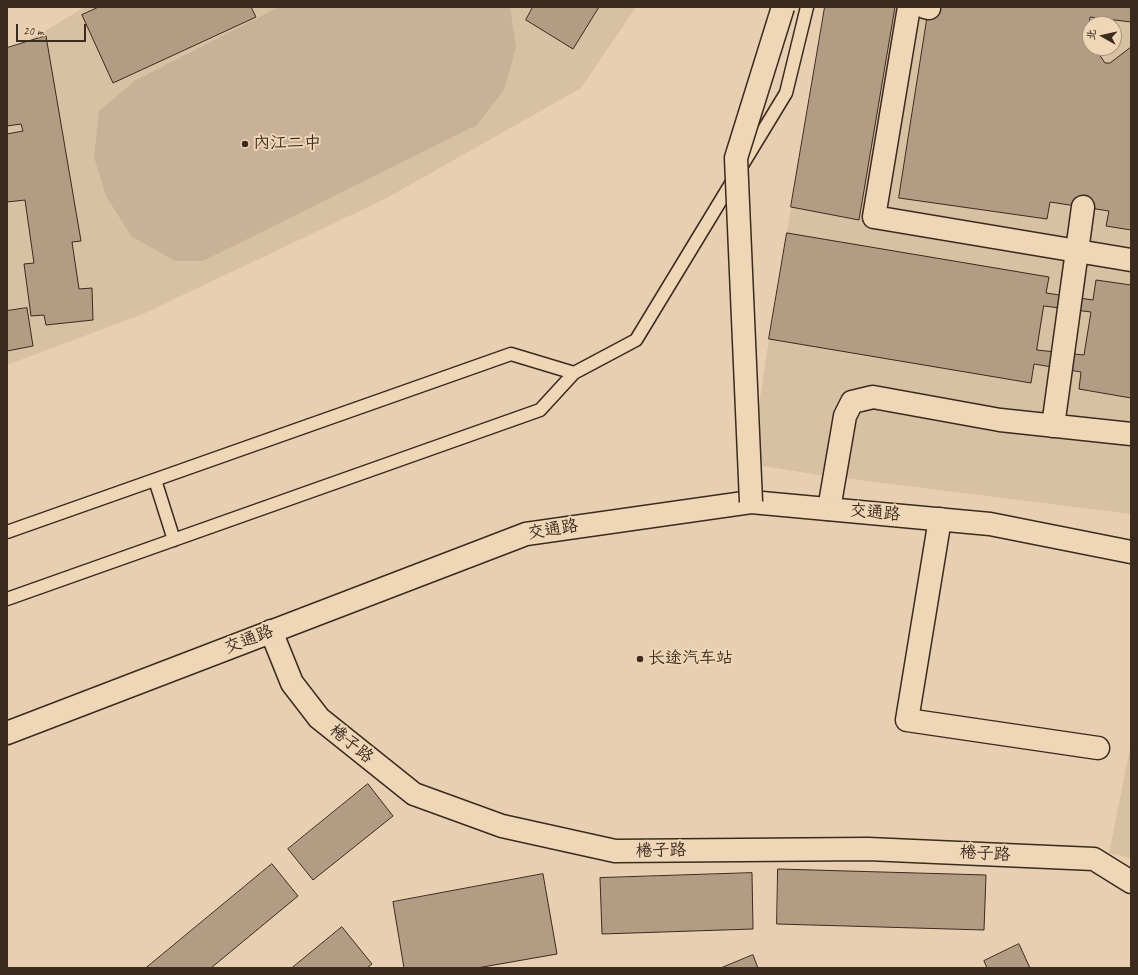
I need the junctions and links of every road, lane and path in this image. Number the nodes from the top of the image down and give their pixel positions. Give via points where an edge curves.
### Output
1 (783, 7) edge
2 (807, 7) edge
3 (921, 7) edge
4 (1083, 207) dead end
5 (1078, 252) junction
6 (1131, 260) edge
7 (574, 373) junction
8 (1053, 426) junction
9 (1131, 434) edge
10 (155, 480) junction
11 (751, 502) junction
12 (829, 509) junction
13 (940, 519) junction
14 (7, 532) edge
15 (174, 540) junction
16 (1131, 552) edge
17 (7, 599) edge
18 (271, 631) junction
19 (7, 733) edge
20 (1098, 748) dead end
21 (1131, 882) edge

1 - 11 street, bridge via 736,158
2 - 7 lane via 786,93 636,340
3 - 5 street via 874,217
4 - 5 street
5 - 6 street
5 - 8 street
7 - 10 lane via 511,354
7 - 15 lane via 540,410
8 - 9 street
8 - 12 street via 1000,420 873,397 852,402 845,416
10 - 14 lane
10 - 15 lane
11 - 12 street, 交通路
11 - 18 street, 交通路 via 526,534
12 - 13 street, 交通路
13 - 16 street, 交通路 via 990,524
13 - 20 street via 907,720
15 - 17 lane
18 - 19 street, 交通路
18 - 21 street, 棬子路 via 292,683 319,718 414,794 502,826 615,851 868,849 1094,859

